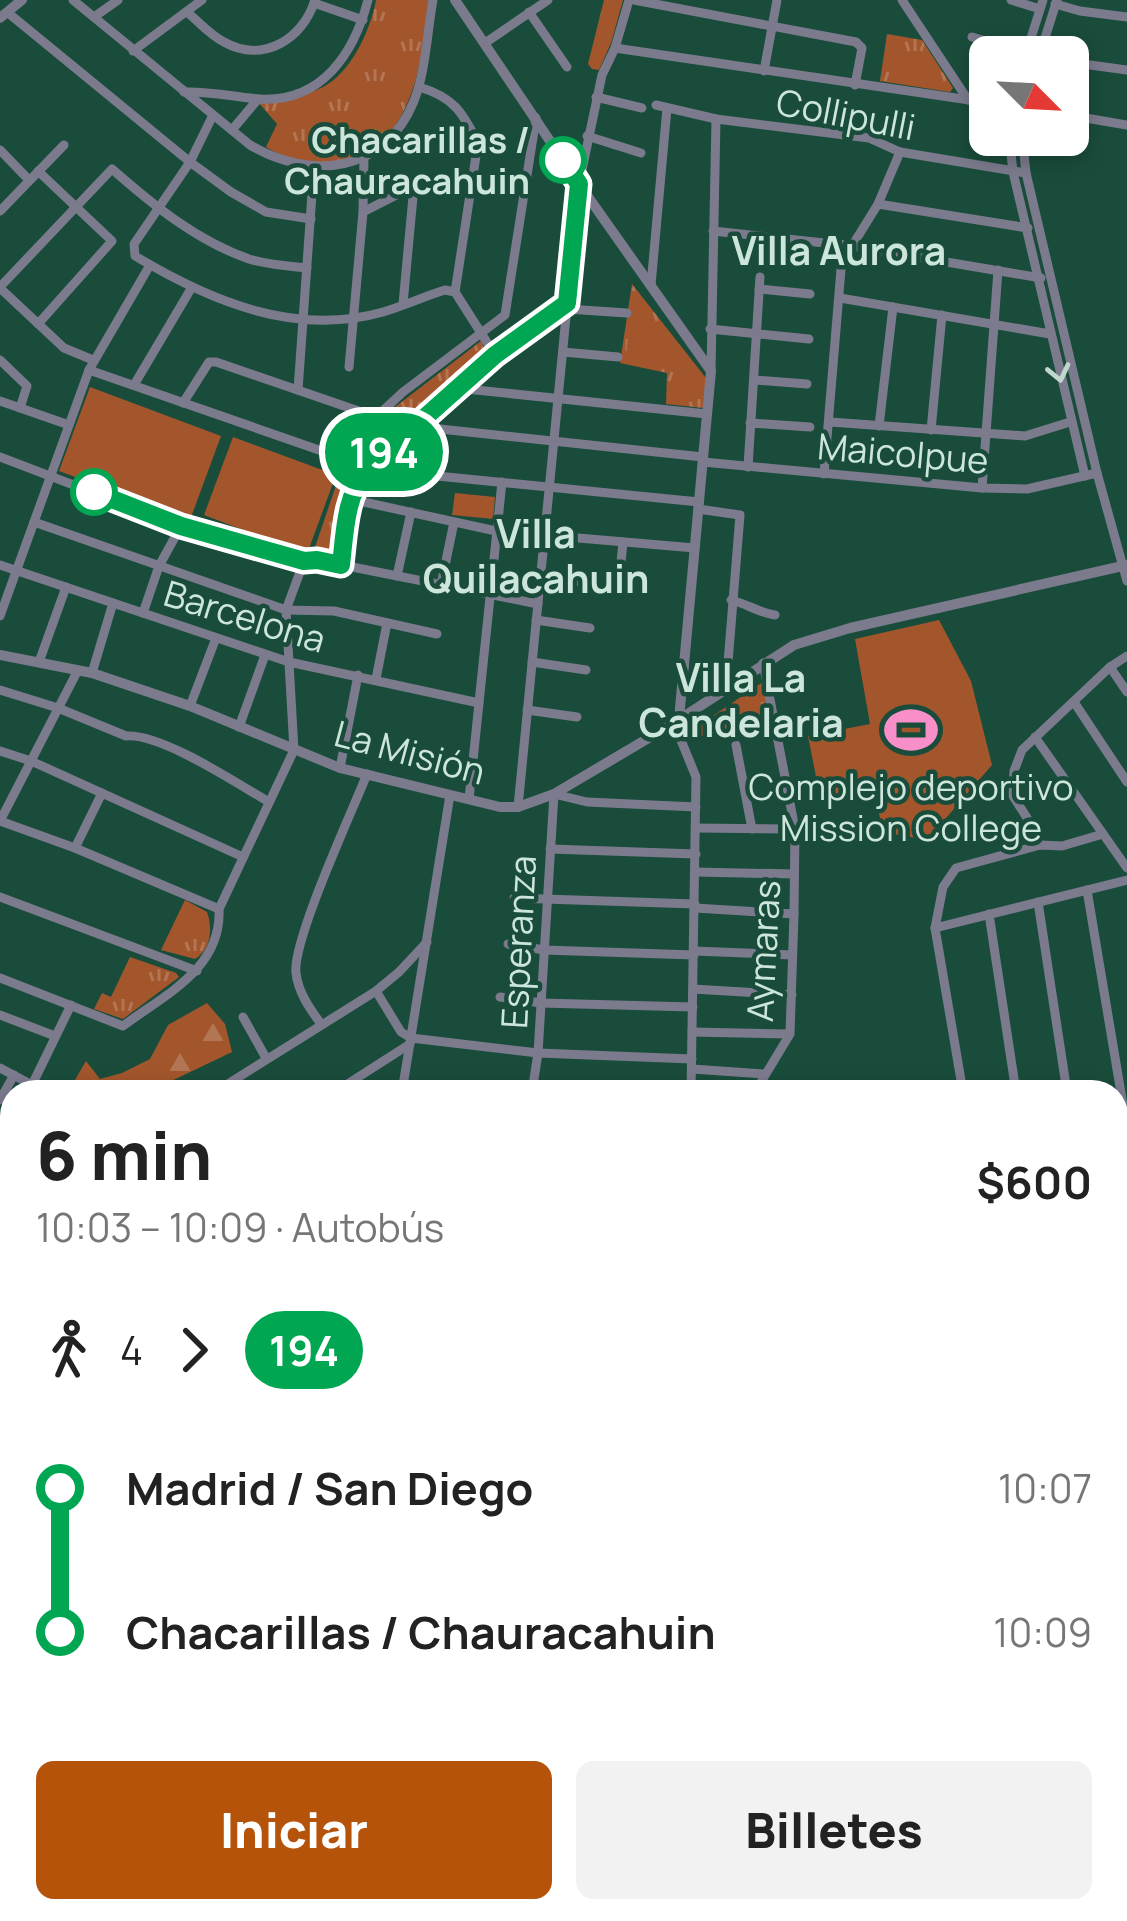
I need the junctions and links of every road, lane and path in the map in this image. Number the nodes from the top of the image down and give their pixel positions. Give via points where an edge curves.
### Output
1 (73, 0) edge
2 (118, 0) edge
3 (202, 0) edge
4 (368, 0) edge
5 (433, 0) edge
6 (455, 0) edge
7 (548, 0) edge
8 (632, 0) edge
9 (777, 0) edge
10 (902, 0) edge
11 (1011, 0) edge
12 (315, 2) edge
13 (1056, 2) edge
14 (1042, 5) edge
15 (11, 7) edge
16 (187, 11) junction
17 (530, 12) junction
18 (94, 17) junction
19 (1127, 17) edge
20 (363, 20) junction
21 (772, 28) junction
22 (1032, 36) edge
23 (1047, 36) edge
24 (485, 43) junction
25 (615, 48) junction
26 (134, 51) junction
27 (1089, 65) edge
28 (567, 67) dead end
29 (1127, 70) edge
30 (764, 71) junction
31 (855, 85) junction
32 (419, 87) junction
33 (184, 92) junction
34 (596, 97) junction
35 (258, 99) junction
36 (968, 100) joint
37 (642, 108) dead end
38 (213, 115) junction
39 (536, 118) junction
40 (716, 118) junction
41 (1089, 118) edge
42 (1127, 124) edge
43 (232, 130) junction
44 (587, 136) junction
45 (64, 145) dead end
46 (0, 150) edge
47 (900, 152) junction
48 (641, 153) dead end
49 (364, 156) junction
50 (1015, 156) edge
51 (1021, 156) edge
52 (190, 162) junction
53 (314, 166) junction
54 (38, 171) junction
55 (1020, 173) junction
56 (29, 180) junction
57 (579, 184) junction
58 (878, 204) junction
59 (76, 207) junction
60 (158, 210) junction
61 (0, 211) edge
62 (363, 212) junction
63 (311, 219) junction
64 (1028, 228) junction
65 (713, 230) junction
66 (848, 245) junction
67 (150, 265) junction
68 (307, 268) junction
69 (998, 270) junction
70 (1037, 278) junction
71 (1052, 281) junction
72 (651, 285) junction
73 (0, 287) edge
74 (192, 287) junction
75 (454, 292) junction
76 (810, 294) dead end
77 (840, 298) junction
78 (403, 304) junction
79 (567, 306) junction
80 (893, 307) junction
81 (627, 313) dead end
82 (942, 315) junction
83 (352, 317) junction
84 (303, 320) junction
85 (994, 323) junction
86 (38, 324) junction
87 (710, 329) junction
88 (483, 333) junction
89 (756, 334) junction
90 (1050, 334) junction
91 (809, 339) dead end
92 (563, 352) junction
93 (495, 355) junction
94 (618, 357) dead end
95 (0, 359) edge
96 (91, 365) junction
97 (349, 367) dead end
98 (711, 371) junction
99 (754, 380) junction
100 (807, 384) dead end
101 (134, 385) junction
102 (456, 388) junction
103 (298, 390) junction
104 (558, 398) junction
105 (0, 401) edge
106 (183, 403) junction
107 (20, 407) junction
108 (706, 413) junction
109 (376, 417) junction
110 (830, 422) junction
111 (1070, 422) junction
112 (750, 423) junction
113 (69, 425) junction
114 (412, 426) junction
115 (879, 426) junction
116 (811, 427) dead end
117 (931, 430) junction
118 (986, 434) junction
119 (554, 441) junction
120 (703, 459) junction
121 (1, 461) edge
122 (748, 467) junction
123 (367, 469) junction
124 (1097, 473) junction
125 (824, 474) junction
126 (51, 475) junction
127 (1085, 476) junction
128 (502, 482) junction
129 (549, 487) junction
130 (982, 488) junction
131 (350, 499) junction
132 (699, 505) junction
133 (411, 512) junction
134 (34, 522) junction
135 (454, 522) junction
136 (181, 526) junction
137 (496, 531) junction
138 (544, 537) junction
139 (623, 542) junction
140 (694, 548) junction
141 (304, 561) junction
142 (0, 565) edge
143 (341, 565) junction
144 (159, 566) junction
145 (1124, 566) edge
146 (16, 570) junction
147 (397, 576) junction
148 (541, 576) junction
149 (1127, 581) edge
150 (594, 584) dead end
151 (441, 585) junction
152 (66, 587) junction
153 (618, 592) dead end
154 (490, 595) junction
155 (731, 600) junction
156 (113, 603) junction
157 (538, 604) junction
158 (286, 610) junction
159 (142, 614) junction
160 (775, 615) dead end
161 (0, 616) edge
162 (536, 620) junction
163 (387, 623) junction
164 (590, 628) dead end
165 (437, 634) dead end
166 (216, 638) junction
167 (0, 655) edge
168 (265, 655) junction
169 (1127, 656) edge
170 (39, 662) junction
171 (289, 662) junction
172 (532, 662) junction
173 (763, 663) junction
174 (727, 664) junction
175 (1110, 667) junction
176 (586, 670) dead end
177 (85, 671) junction
178 (358, 675) junction
179 (376, 679) junction
180 (739, 680) junction
181 (726, 687) junction
182 (0, 690) edge
183 (1127, 692) edge
184 (1073, 702) junction
185 (479, 703) junction
186 (190, 706) junction
187 (58, 709) junction
188 (527, 710) junction
189 (577, 716) dead end
190 (676, 721) junction
191 (239, 727) junction
192 (1035, 737) junction
193 (736, 745) dead end
194 (294, 750) junction
195 (0, 752) edge
196 (31, 761) junction
197 (340, 768) junction
198 (367, 775) junction
199 (577, 780) junction
200 (1127, 782) edge
201 (102, 793) junction
202 (554, 794) junction
203 (450, 795) junction
204 (469, 800) junction
205 (269, 802) junction
206 (587, 802) junction
207 (518, 807) junction
208 (696, 807) junction
209 (0, 821) edge
210 (696, 828) junction
211 (752, 829) junction
212 (795, 829) junction
213 (1103, 834) junction
214 (1040, 845) junction
215 (75, 848) junction
216 (550, 849) junction
217 (696, 854) junction
218 (243, 857) junction
219 (1127, 868) edge
220 (695, 872) junction
221 (794, 874) junction
222 (1127, 880) edge
223 (1087, 890) junction
224 (0, 897) edge
225 (514, 898) dead end
226 (547, 899) junction
227 (1038, 902) junction
228 (695, 906) junction
229 (219, 909) junction
230 (794, 914) junction
231 (989, 914) junction
232 (935, 928) junction
233 (427, 942) junction
234 (508, 944) dead end
235 (544, 950) junction
236 (694, 953) junction
237 (792, 955) junction
238 (197, 971) junction
239 (0, 978) edge
240 (693, 988) junction
241 (376, 991) junction
242 (792, 995) junction
243 (500, 997) dead end
244 (541, 1003) junction
245 (71, 1005) junction
246 (693, 1007) junction
247 (0, 1015) edge
248 (243, 1017) dead end
249 (321, 1024) junction
250 (692, 1031) junction
251 (790, 1034) junction
252 (55, 1036) junction
253 (411, 1041) junction
254 (538, 1053) junction
255 (266, 1058) junction
256 (692, 1064) junction
257 (0, 1069) edge
258 (14, 1075) junction
259 (765, 1075) junction
260 (11, 1080) edge
261 (24, 1080) edge
262 (34, 1080) edge
263 (233, 1080) edge
264 (353, 1080) edge
265 (404, 1080) edge
266 (534, 1080) edge
267 (692, 1080) edge
268 (762, 1080) edge
269 (961, 1080) edge
270 (1014, 1080) edge
271 (1065, 1080) edge
272 (1117, 1080) edge

1 - 18 street
2 - 18 street
3 - 16 street
4 - 20 street
5 - 32 street
6 - 24 street
7 - 17 street
8 - 21 street
8 - 25 street
9 - 21 street
10 - 36 street
11 - 14 street
12 - 16 street via 296,34 255,50 224,42
12 - 20 street
13 - 19 street
13 - 23 street
14 - 22 street
15 - 52 street
16 - 26 street
17 - 24 street
17 - 28 street
18 - 26 street
20 - 35 street via 344,58 321,80
21 - 30 street
21 - 31 street via 856,42 862,49
24 - 39 street
25 - 30 street
25 - 34 street
26 - 33 street
27 - 29 street
30 - 31 street
31 - 36 street
32 - 49 street via 400,126
32 - 75 street via 445,95 478,143
33 - 35 street
33 - 38 street
34 - 37 street
34 - 44 street
35 - 43 street
38 - 43 street
38 - 52 street
39 - 57 street
39 - 88 street via 507,310
40 - 47 street, Collipulli via 869,138
40 - 65 street
40 - 72 street, Collipulli via 662,107
41 - 42 street
43 - 53 street via 271,156
44 - 48 street
44 - 57 street
45 - 54 street
46 - 56 street
47 - 55 street, Collipulli
47 - 58 street
49 - 53 street
49 - 62 street
50 - 55 street
51 - 55 street
52 - 60 street
52 - 63 street via 266,212
53 - 63 street
54 - 56 street
54 - 59 street
55 - 64 street
55 - 71 street
56 - 61 street
57 - 72 street
57 - 79 street
58 - 64 street
58 - 66 street
59 - 60 street via 112,169
59 - 73 street
59 - 86 street via 112,242
60 - 67 street via 134,244 135,256
60 - 68 street via 249,259
62 - 78 street via 414,186
62 - 83 street
63 - 68 street
64 - 70 street
65 - 66 street
65 - 87 street
66 - 69 street
66 - 77 street
67 - 74 street
67 - 96 street
68 - 84 street
69 - 70 street
69 - 85 street
70 - 71 street
70 - 90 street
71 - 124 street
72 - 98 street
73 - 86 street
74 - 84 street
74 - 101 street
75 - 78 street
75 - 88 street
76 - 89 street via 759,283
77 - 80 street
77 - 110 street
78 - 83 street
79 - 81 street
79 - 92 street
79 - 93 street
80 - 82 street
80 - 115 street
82 - 85 street
82 - 117 street
83 - 84 street
83 - 97 street
84 - 103 street
85 - 90 street
85 - 118 street
86 - 96 street
87 - 89 street
87 - 98 street
88 - 93 street
88 - 109 street
89 - 91 street
89 - 99 street
90 -> 111 street
92 - 94 street
92 - 104 street
93 - 102 street
95 - 107 street via 27,386
96 - 101 street
96 - 113 street
98 - 108 street
99 - 100 street
99 - 112 street
101 - 106 street
102 - 104 street
102 - 114 street
103 - 106 street via 209,362
103 - 109 street
104 - 108 street
104 - 119 street
105 - 107 street
106 - 109 street via 342,458
107 - 113 street
108 - 120 street
110 - 115 street
110 - 125 street
111 - 118 street via 1025,436
111 - 127 street
112 - 116 street
112 - 122 street
113 - 126 street
114 - 119 street, Maicolpue
114 - 123 street
115 - 117 street
117 - 118 street
118 - 130 street
119 - 120 street, Maicolpue
119 - 129 street
120 - 122 street, Maicolpue
120 - 132 street
121 - 126 street
122 - 125 street, Maicolpue
123 - 128 street
123 - 131 street
124 - 127 street, Maicolpue
124 - 145 street
125 - 130 street, Maicolpue
126 - 134 street
126 - 136 street
127 - 130 street, Maicolpue via 1028,489
128 - 129 street
128 - 137 street
129 - 132 street
129 - 138 street
131 - 133 street
131 - 143 street
132 - 140 street
132 - 155 street via 740,515
133 - 135 street
133 - 147 street
134 - 144 street
134 - 146 street
135 - 137 street
135 - 151 street
136 - 141 street
136 - 144 street
137 - 138 street
137 - 154 street
138 - 139 street
138 - 148 street
139 - 140 street
139 - 153 street
140 - 190 street
141 - 143 street
141 - 158 street
142 - 146 street, Barcelona
143 - 147 street
144 - 158 street
144 - 159 street
145 - 149 street
145 - 173 street, La Misión via 850,628
146 - 152 street, Barcelona
146 - 161 street
147 - 151 street
148 - 150 street
148 - 157 street
151 - 154 street
152 - 156 street, Barcelona
152 - 170 street
154 - 157 street
154 - 185 street
155 - 160 street
155 - 174 street
156 - 159 street, Barcelona
156 - 177 street
157 - 162 street
158 - 163 street
158 - 171 street
159 - 166 street, Barcelona
162 - 164 street
162 - 172 street
163 - 165 street
163 - 179 street
166 - 168 street, Barcelona
166 - 186 street
167 - 170 street, La Misión
168 - 171 street, Barcelona
168 - 191 street
169 - 175 street
170 - 177 street, La Misión
171 - 178 street, Barcelona
171 - 194 street
172 - 176 street
172 - 188 street
173 - 180 street, La Misión
173 - 212 street, Aymaras
174 - 180 street
174 - 181 street
175 - 183 street
175 - 184 street
177 - 186 street, La Misión
177 - 187 street
178 - 179 street, Barcelona
178 - 197 street
179 - 185 street, Barcelona
180 - 181 street, La Misión
181 - 190 street, La Misión
182 - 187 street
184 - 192 street
184 - 200 street
185 - 204 street
186 - 191 street, La Misión
187 - 196 street
187 - 205 street via 156,740
188 - 189 street
188 - 207 street
190 - 199 street, La Misión
190 - 208 street via 696,777
191 - 194 street, La Misión
192 - 213 street
192 - 214 street via 1012,784
193 - 211 street
194 - 197 street, La Misión
194 - 205 street
195 - 196 street
196 - 201 street
196 - 209 street
197 - 198 street, La Misión
198 - 203 street, La Misión
198 - 249 street via 295,966
199 - 202 street, La Misión
199 - 206 street via 577,796
201 - 215 street
201 - 218 street
202 - 206 street
202 - 207 street, La Misión
202 - 216 street, Esperanza
203 - 204 street, La Misión
203 - 233 street
204 - 207 street, La Misión
205 - 218 street
206 - 208 street
208 - 210 street
209 - 215 street
210 - 211 street
210 - 217 street
211 - 212 street
212 - 221 street, Aymaras
213 - 214 street
213 - 219 street
214 - 232 street via 956,868 943,886
215 - 229 street
216 - 217 street
216 - 226 street, Esperanza
217 - 220 street
218 - 229 street
220 - 221 street
220 - 228 street
221 - 230 street, Aymaras
222 - 223 street
223 - 227 street
223 - 272 street
224 - 238 street
225 - 226 street
226 - 228 street
226 - 235 street, Esperanza
227 - 231 street
227 - 271 street
228 - 230 street
228 - 236 street
229 - 238 street via 215,943
230 - 237 street, Aymaras
231 - 232 street
231 - 270 street
232 - 269 street
233 - 241 street
233 - 253 street
234 - 235 street
235 - 236 street
235 - 244 street, Esperanza
236 - 237 street
236 - 240 street
237 - 242 street, Aymaras
238 - 245 street via 123,1026
239 - 245 street
240 - 242 street
240 - 246 street
241 - 249 street
241 - 253 street
242 - 251 street, Aymaras
243 - 244 street
244 - 246 street
244 - 254 street, Esperanza
245 - 252 street
246 - 250 street
247 - 252 street
248 - 255 street
249 - 255 street
250 - 251 street
250 - 256 street
251 - 259 street, Aymaras
252 - 262 street
253 - 254 street
253 - 264 street
253 - 265 street
254 - 256 street
254 - 266 street, Esperanza
255 - 263 street
256 - 259 street
256 - 267 street
257 - 258 street
258 - 260 street
258 - 261 street
259 - 268 street, Aymaras

